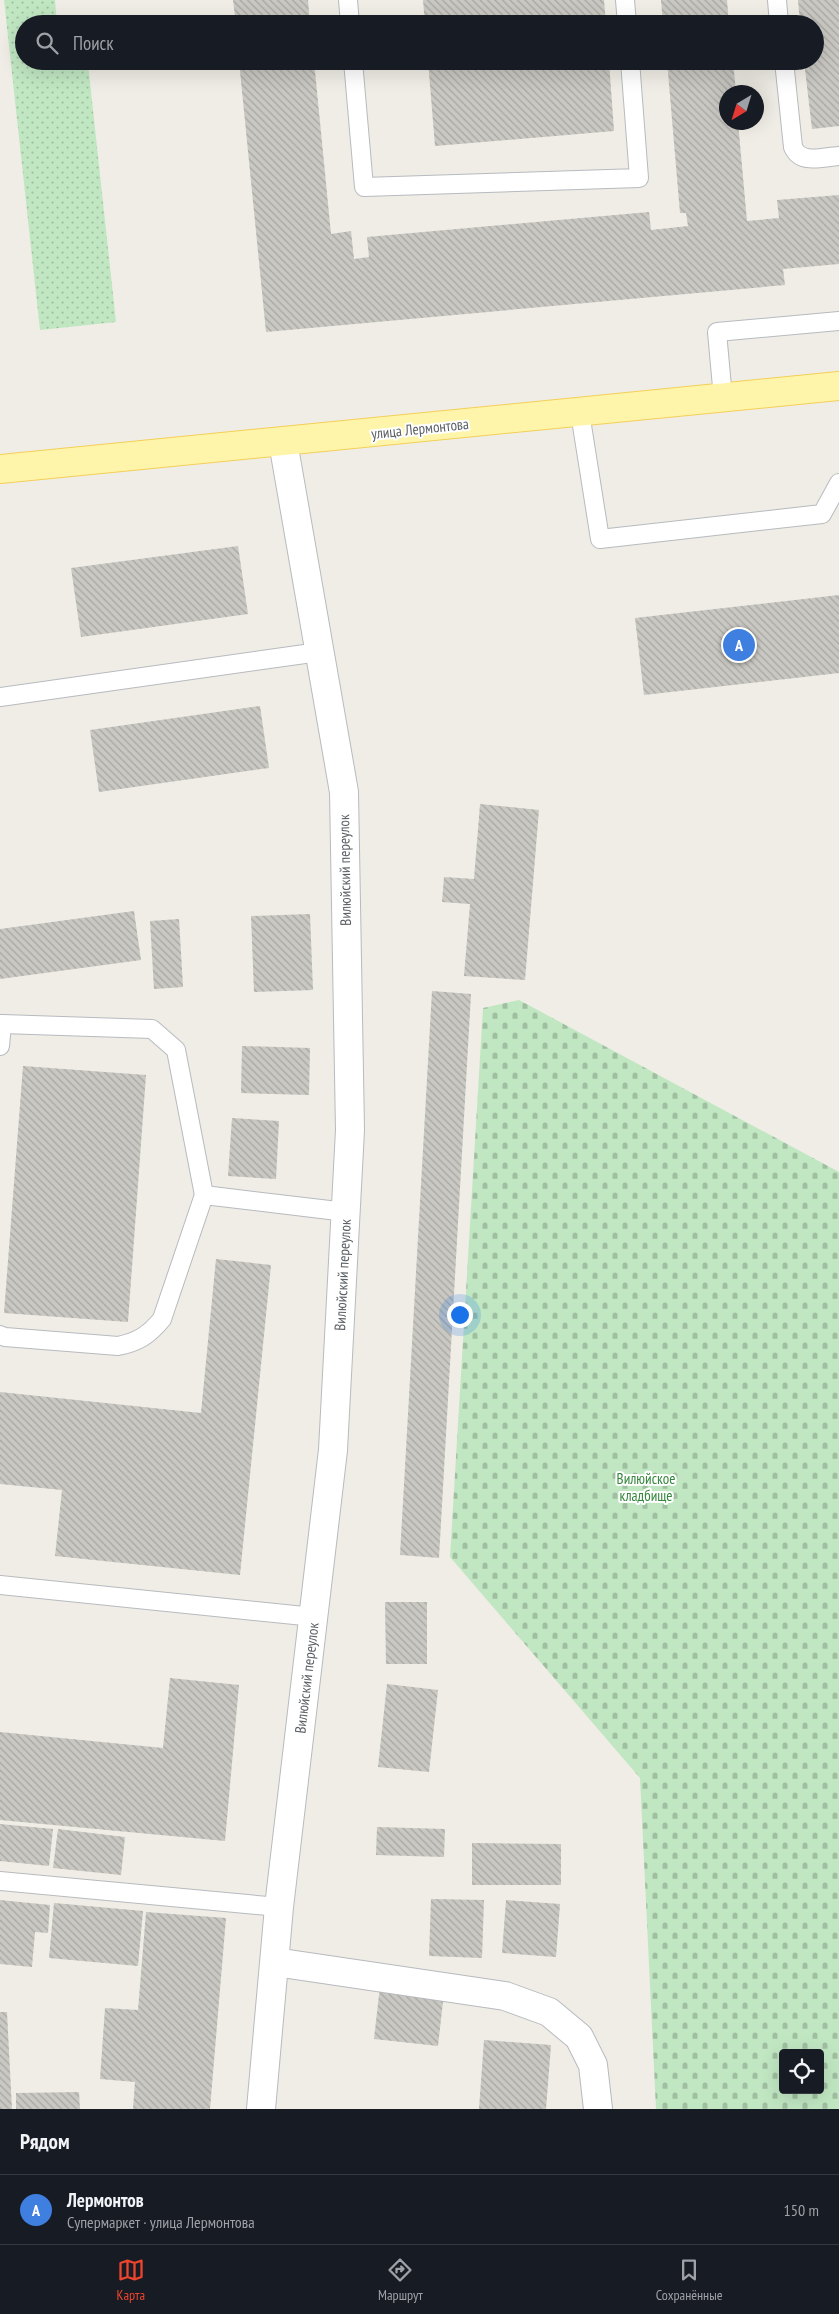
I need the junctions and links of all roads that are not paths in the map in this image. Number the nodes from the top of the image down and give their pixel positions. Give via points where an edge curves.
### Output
1 (348, 0) edge
2 (626, 0) edge
3 (777, 0) edge
4 (349, 15) edge
5 (627, 15) edge
6 (779, 15) edge
7 (355, 70) edge
8 (631, 70) edge
9 (785, 70) edge
10 (839, 156) edge
11 (839, 321) edge
12 (839, 386) edge
13 (723, 398) junction
14 (580, 413) junction
15 (283, 442) junction
16 (0, 469) edge
17 (839, 483) edge
18 (319, 652) junction
19 (0, 697) edge
20 (1, 1024) edge
21 (0, 1046) edge
22 (204, 1195) junction
23 (346, 1212) junction
24 (0, 1335) edge
25 (0, 1584) edge
26 (314, 1616) junction
27 (0, 1881) edge
28 (279, 1908) junction
29 (275, 1962) junction
30 (261, 2109) edge
31 (598, 2109) edge

1 - 4 lane
2 - 5 lane
3 - 6 lane
7 - 8 lane via 364,187 639,178
9 - 10 lane via 793,147 797,155 804,159
11 - 13 lane via 717,332
12 - 13 main road, улица Лермонтова
13 - 14 main road, улица Лермонтова
14 - 15 main road, улица Лермонтова
14 - 17 lane via 600,539 822,514
15 - 16 main road, улица Лермонтова
15 - 18 street, Вилюйский переулок
18 - 19 lane
18 - 23 street, Вилюйский переулок via 344,792 350,1130
20 - 21 lane
20 - 22 lane via 152,1029 164,1039 176,1050
22 - 23 lane
22 - 24 lane via 162,1319 152,1332 135,1343 118,1346
23 - 26 street, Вилюйский переулок via 333,1450
25 - 26 lane
26 - 28 street, Вилюйский переулок
27 - 28 lane
28 - 29 street, Вилюйский переулок
29 - 30 street, Вилюйский переулок
29 - 31 street via 506,1996 549,2012 579,2037 593,2065

